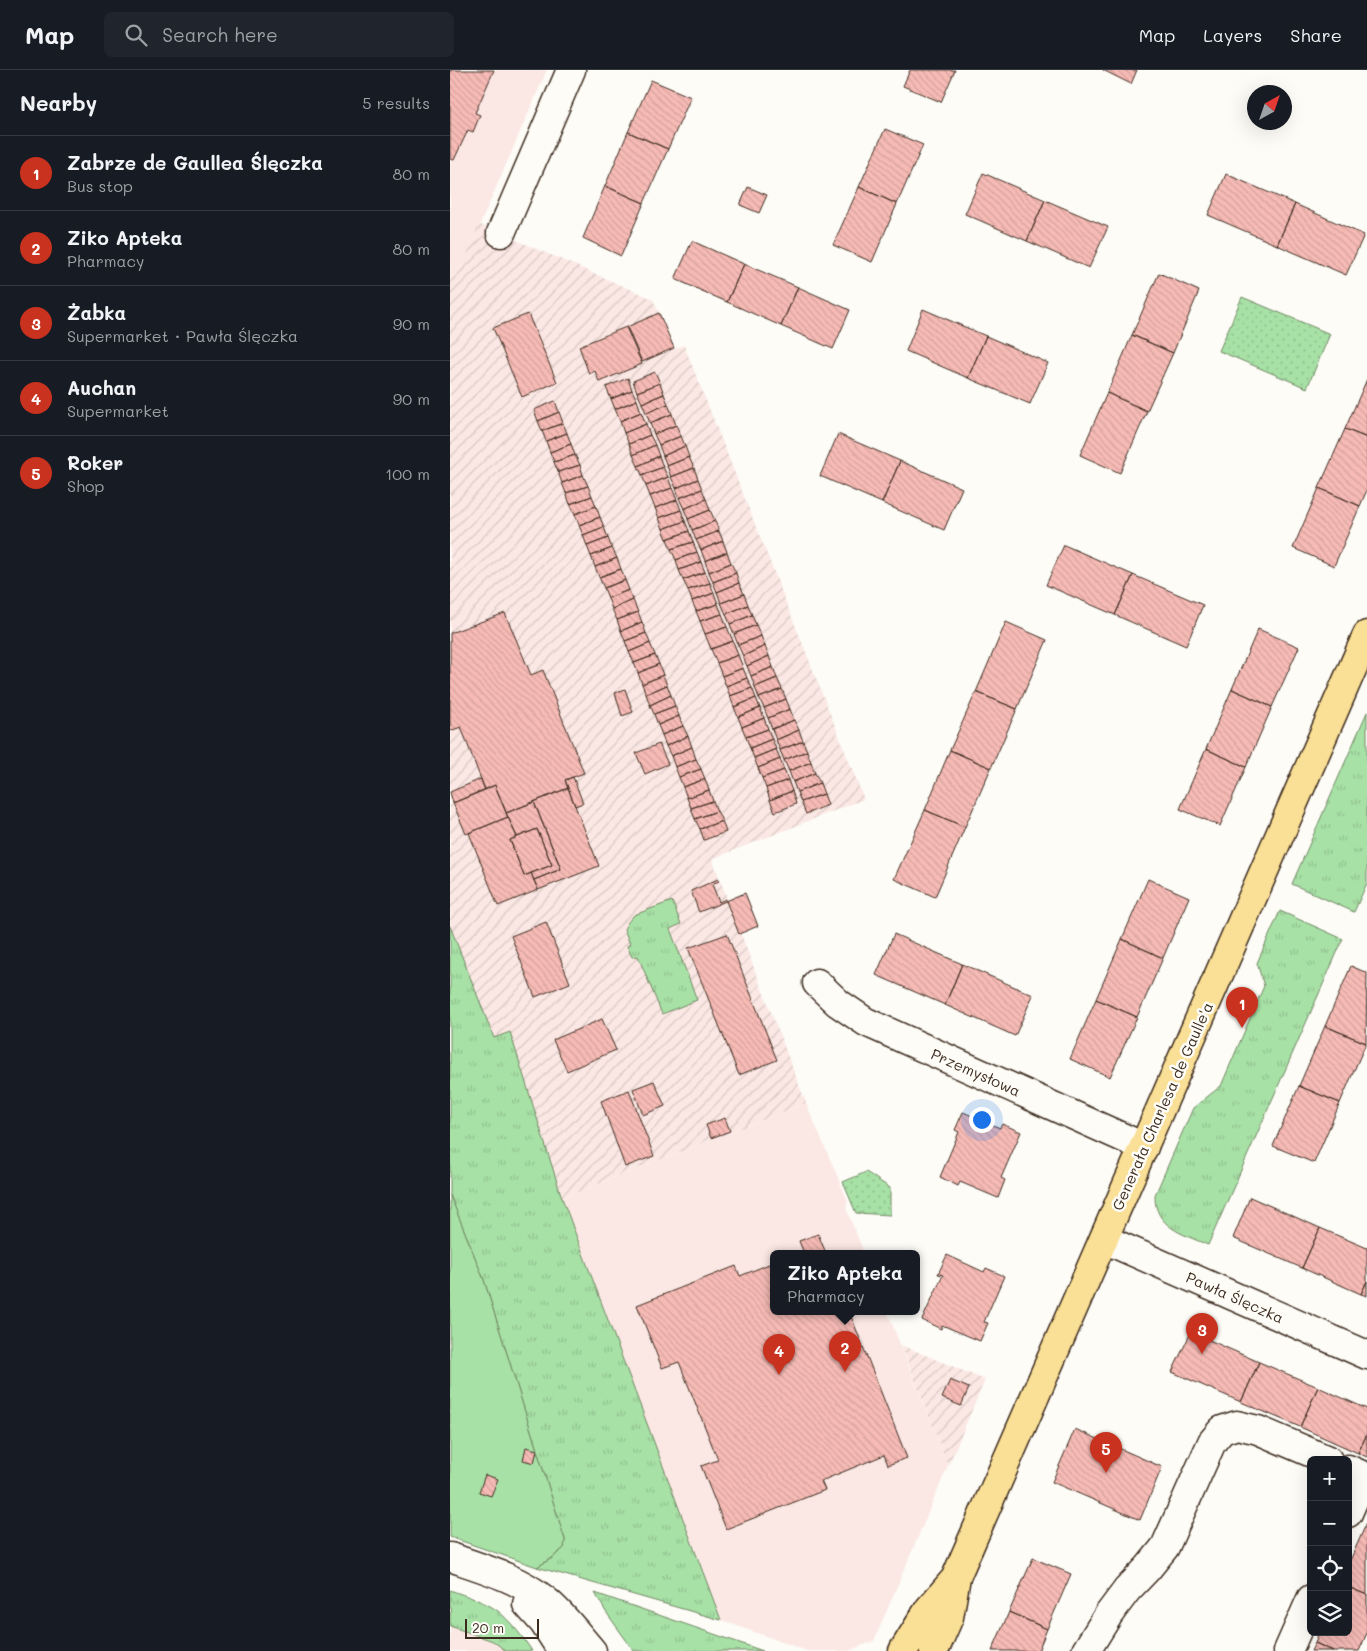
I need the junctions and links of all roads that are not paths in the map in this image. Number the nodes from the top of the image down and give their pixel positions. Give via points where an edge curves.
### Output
1 (571, 70) edge
2 (501, 233) dead end
3 (1367, 635) edge
4 (817, 983) dead end
5 (1144, 1147) junction
6 (1104, 1239) junction
7 (1367, 1355) edge
8 (1319, 1456) edge
9 (1352, 1471) edge
10 (1352, 1504) edge
11 (457, 1559) edge
12 (956, 1577) junction
13 (1307, 1608) edge
14 (1094, 1649) edge
15 (562, 1651) edge
16 (592, 1651) edge
17 (903, 1651) edge
18 (934, 1651) edge
19 (1288, 1651) edge

1 - 2 street
3 - 5 main road, Generała Charlesa de Gaulle'a
4 - 5 street, Przemysłowa via 838,1004 866,1022
5 - 6 main road, Generała Charlesa de Gaulle'a
6 - 7 street, Pawła Ślęczka
6 - 12 main road, Generała Charlesa de Gaulle'a
8 - 14 street via 1258,1430 1237,1426 1222,1430 1212,1442 1165,1547 1109,1614
9 - 10 street via 1364,1476
11 - 15 street via 487,1574 523,1600 544,1623
11 - 16 street via 511,1579 545,1599
12 - 17 main road, Generała Charlesa de Gaulle'a via 928,1609
12 - 18 main road, Generała Charlesa de Gaulle'a via 948,1617
13 - 19 street

